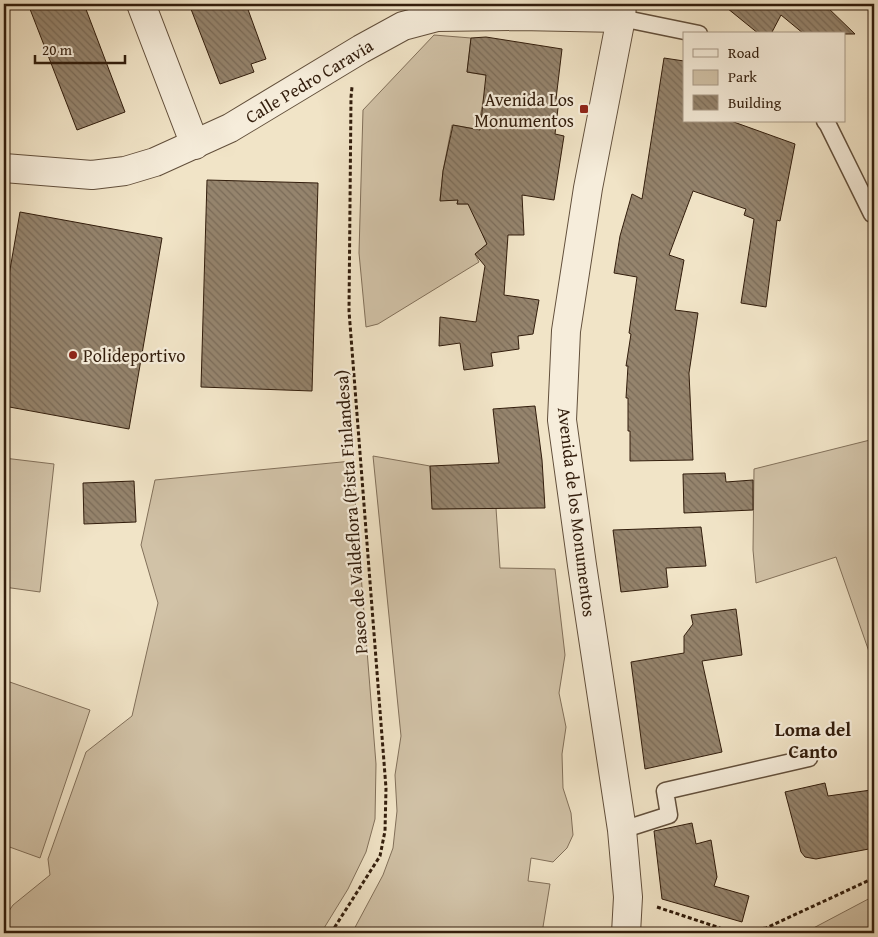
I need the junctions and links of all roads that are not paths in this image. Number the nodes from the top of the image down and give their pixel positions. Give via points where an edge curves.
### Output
1 (141, 4) edge
2 (622, 11) edge
3 (692, 32) edge
4 (826, 122) edge
5 (195, 145) junction
6 (4, 168) edge
7 (872, 214) dead end
8 (809, 758) dead end
9 (622, 830) junction
10 (627, 933) edge

1 - 5 street
2 - 3 lane
2 - 5 street, Calle Pedro Caravia via 437,17 403,26 230,128
2 - 9 street, Avenida de los Monumentos via 588,188 566,331 562,420
4 - 7 lane
5 - 6 street, Calle Pedro Caravia via 125,171 92,175
8 - 9 lane via 665,790 669,815
9 - 10 street, Avenida de los Monumentos via 628,898

